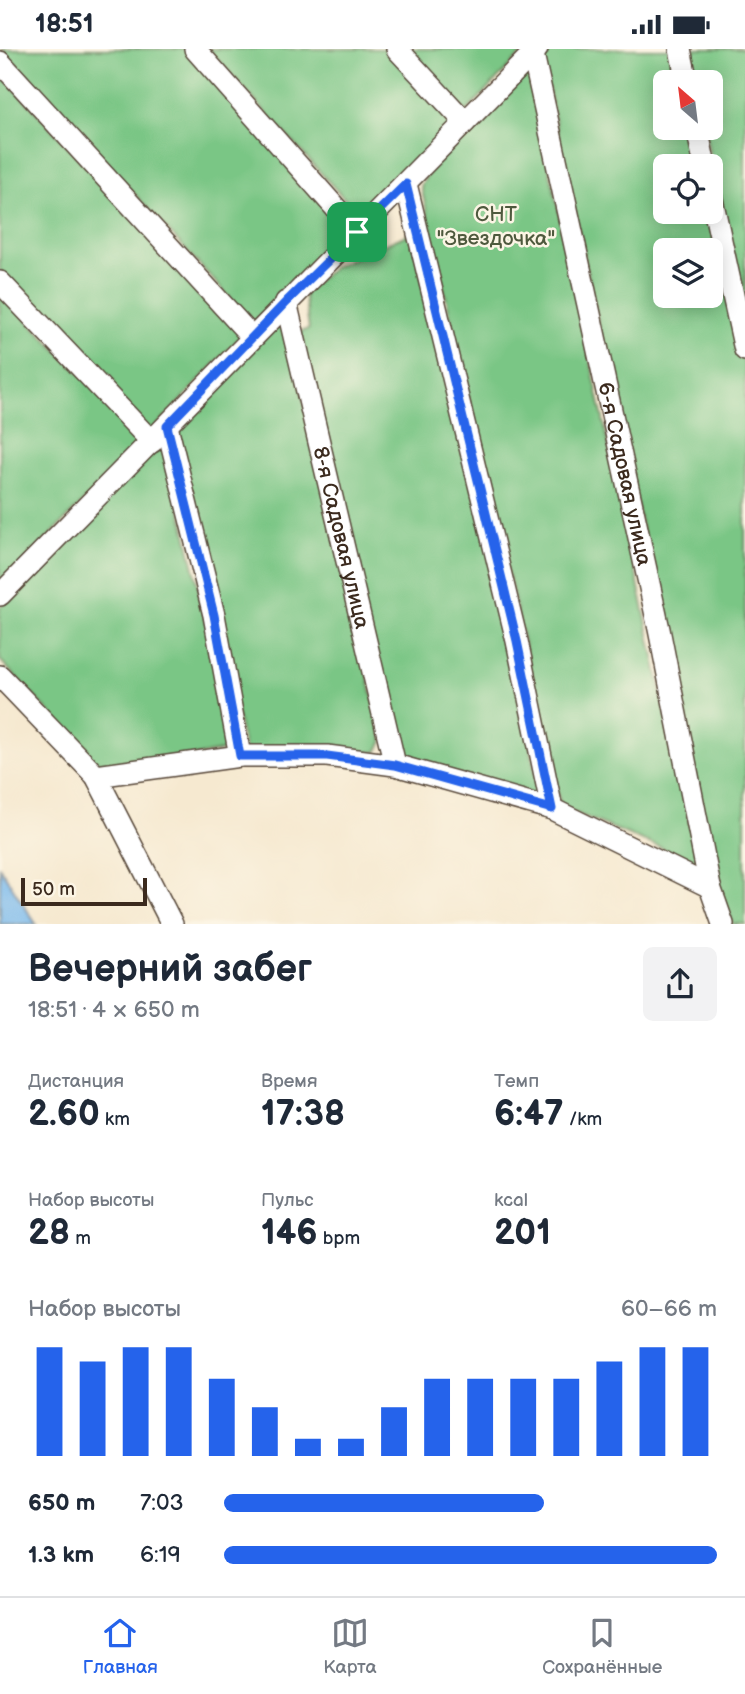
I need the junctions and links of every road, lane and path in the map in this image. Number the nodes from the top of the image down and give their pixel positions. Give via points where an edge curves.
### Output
1 (195, 49) edge
2 (397, 49) edge
3 (680, 49) edge
4 (535, 55) edge
5 (0, 62) edge
6 (684, 70) edge
7 (465, 122) junction
8 (406, 184) junction
9 (717, 224) edge
10 (357, 232) junction
11 (0, 282) edge
12 (287, 306) junction
13 (252, 337) junction
14 (745, 350) edge
15 (167, 426) junction
16 (152, 442) junction
17 (0, 595) edge
18 (0, 676) edge
19 (240, 756) junction
20 (395, 765) junction
21 (96, 776) junction
22 (552, 809) junction
23 (710, 887) junction
24 (172, 924) edge
25 (723, 924) edge

1 - 10 street
2 - 7 street
3 - 6 street
4 - 7 street
4 - 23 street, 6-я Садовая улица
5 - 13 street
7 - 8 street
8 - 10 street
8 - 22 street via 517,641
9 - 14 street
10 - 12 street
11 - 16 street
12 - 13 street
12 - 20 street, 8-я Садовая улица
13 - 15 street
15 - 16 street
15 - 19 street via 214,615
16 - 17 street
18 - 21 street
19 - 20 street via 327,756
19 - 21 street
20 - 22 street
21 - 24 street
22 - 23 street
23 - 25 street, 6-я Садовая улица

